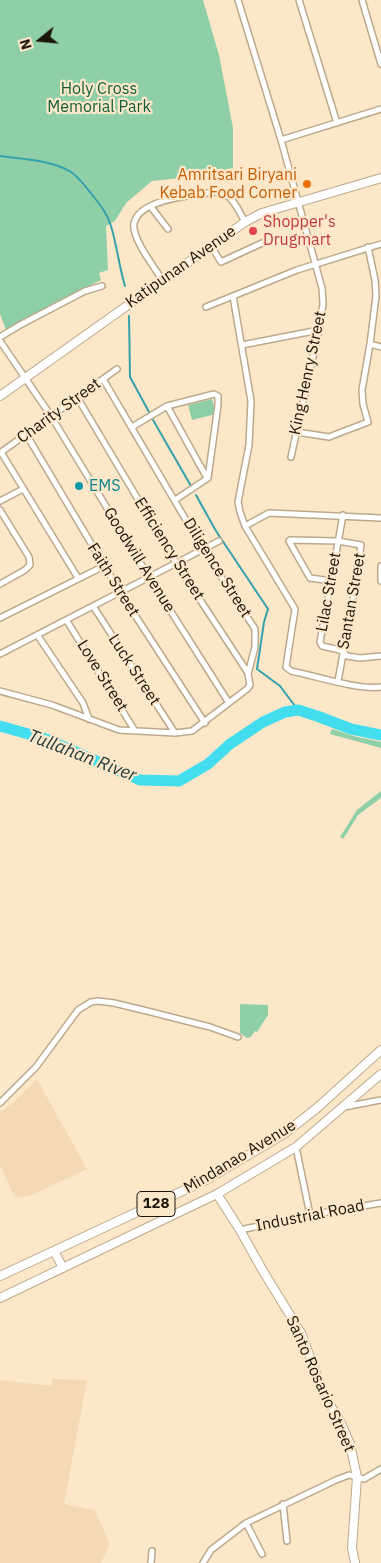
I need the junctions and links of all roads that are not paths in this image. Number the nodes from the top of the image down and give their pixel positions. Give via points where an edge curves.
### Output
1 (238, 0) edge
2 (299, 0) edge
3 (362, 0) edge
4 (381, 64) edge
5 (381, 109) edge
6 (337, 124) junction
7 (281, 140) junction
8 (381, 178) edge
9 (298, 202) junction
10 (151, 207) junction
11 (245, 222) junction
12 (168, 229) dead end
13 (262, 242) dead end
14 (381, 244) edge
15 (211, 246) junction
16 (368, 248) junction
17 (316, 263) junction
18 (163, 281) junction
19 (102, 286) dead end
20 (233, 296) junction
21 (379, 296) edge
22 (206, 307) dead end
23 (319, 330) junction
24 (0, 337) edge
25 (0, 341) edge
26 (370, 344) junction
27 (242, 345) junction
28 (381, 346) edge
29 (117, 369) dead end
30 (26, 378) junction
31 (103, 379) junction
32 (0, 396) edge
33 (77, 397) junction
34 (167, 406) junction
35 (51, 416) junction
36 (132, 427) junction
37 (297, 432) junction
38 (26, 434) junction
39 (0, 453) edge
40 (291, 457) dead end
41 (208, 478) junction
42 (24, 490) junction
43 (175, 500) junction
44 (0, 501) edge
45 (0, 510) edge
46 (343, 515) junction
47 (381, 518) edge
48 (245, 526) junction
49 (219, 541) dead end
50 (338, 541) junction
51 (203, 549) junction
52 (176, 563) junction
53 (104, 566) junction
54 (381, 566) edge
55 (149, 577) junction
56 (78, 578) junction
57 (381, 580) edge
58 (332, 581) junction
59 (0, 584) edge
60 (120, 592) junction
61 (92, 606) junction
62 (0, 618) edge
63 (67, 621) junction
64 (38, 636) junction
65 (343, 653) junction
66 (0, 654) edge
67 (381, 656) edge
68 (248, 674) junction
69 (338, 681) junction
70 (381, 686) edge
71 (0, 691) edge
72 (229, 703) junction
73 (89, 719) junction
74 (204, 723) junction
75 (136, 732) junction
76 (175, 733) junction
77 (238, 1037) dead end
78 (381, 1050) edge
79 (381, 1074) edge
80 (381, 1100) edge
81 (0, 1103) edge
82 (343, 1107) junction
83 (296, 1147) junction
84 (217, 1194) junction
85 (381, 1204) edge
86 (310, 1215) junction
87 (240, 1230) junction
88 (54, 1251) junction
89 (63, 1268) junction
90 (0, 1276) edge
91 (0, 1298) edge
92 (381, 1469) edge
93 (357, 1477) junction
94 (283, 1504) junction
95 (246, 1523) junction
96 (287, 1541) dead end
97 (152, 1551) dead end
98 (262, 1554) dead end
99 (151, 1563) edge
100 (203, 1563) edge
101 (355, 1563) edge

1 - 7 street, King Henry Street
2 - 6 street
3 - 4 street
5 - 6 street
6 - 7 street
7 - 9 street, King Henry Street
8 - 9 main road, Katipunan Avenue
9 - 11 main road, Katipunan Avenue
9 - 17 street, King Henry Street
10 - 11 street via 183,196 220,192 231,199
10 - 12 street
10 - 18 street via 140,213 134,229 141,247
11 - 15 main road, Katipunan Avenue
13 - 15 street via 221,262
14 - 16 street
15 - 18 main road, Katipunan Avenue
16 - 17 street
16 - 21 street
17 - 20 street
17 - 23 street, King Henry Street via 323,297
18 - 30 main road, Katipunan Avenue
19 - 24 street via 85,291
20 - 22 street
20 - 27 street
21 - 26 street
23 - 27 street
23 - 37 street, King Henry Street
25 - 30 street, Goodwill Avenue
26 - 28 street
26 - 37 street via 362,390 368,422 329,436
27 - 48 street via 251,400 249,445 238,502
29 - 31 street, Charity Street
30 - 32 main road, Katipunan Avenue
30 - 35 street, Goodwill Avenue
31 - 33 street, Charity Street
31 - 36 street, Diligence Street
33 - 35 street, Charity Street
33 - 52 street, Efficiency Street
34 - 36 street
34 - 41 street
34 - 41 street via 214,394 218,396
35 - 38 street, Charity Street
35 - 55 street, Goodwill Avenue
36 - 43 street, Diligence Street
37 - 40 street, King Henry Street
38 - 39 street, Charity Street
38 - 53 street, Faith Street
39 - 42 street
41 - 43 street
42 - 44 street
42 - 56 street
43 - 51 street, Diligence Street
45 - 59 street via 29,557 30,565
46 - 47 street
46 - 48 street via 268,513
46 - 50 street, Lilac Street
48 - 69 street via 295,609 286,667 291,671
49 - 51 street
50 - 58 street, Lilac Street
50 - 58 street via 289,541 310,578
50 - 65 street, Santan Street via 362,546
51 - 52 street
51 - 68 street, Diligence Street via 255,629 255,647
52 - 55 street
52 - 68 street, Efficiency Street
53 - 56 street
53 - 60 street, Faith Street
54 - 57 street
55 - 60 street
55 - 72 street, Goodwill Avenue
56 - 62 street
58 - 65 street, Lilac Street via 320,642 322,646
60 - 61 street
60 - 74 street, Faith Street
61 - 63 street
61 - 76 street, Luck Street
63 - 64 street
63 - 75 street, Love Street
64 - 66 street
64 - 73 street via 83,703
65 - 67 street via 360,658
65 - 69 street, Santan Street
68 - 72 street, Diligence Street via 250,685
69 - 70 street via 365,687
71 - 73 street, Diligence Street
72 - 74 street, Diligence Street
73 - 75 street, Diligence Street via 119,730
74 - 76 street, Diligence Street via 192,731
75 - 76 street, Diligence Street
77 - 81 street via 151,1012 91,1002 78,1010 36,1067
78 - 88 main road, Mindanao Avenue / 128 via 284,1134 206,1180
79 - 82 main road, Mindanao Avenue / 128
80 - 82 street
82 - 83 main road, Mindanao Avenue / 128
83 - 84 main road, Mindanao Avenue / 128
83 - 86 street
84 - 87 main road, Santo Rosario Street
84 - 89 main road, Mindanao Avenue / 128
85 - 86 street, Industrial Road
86 - 87 street, Industrial Road
87 - 93 main road, Santo Rosario Street via 301,1333 326,1397 350,1444
88 - 89 main road
88 - 90 main road, Mindanao Avenue / 128
89 - 91 main road, Mindanao Avenue / 128
92 - 93 street via 364,1479
93 - 94 street via 349,1475
93 - 101 main road, Santo Rosario Street via 352,1548
94 - 95 street
94 - 96 street
95 - 98 street
95 - 100 street via 211,1550
97 - 99 street

